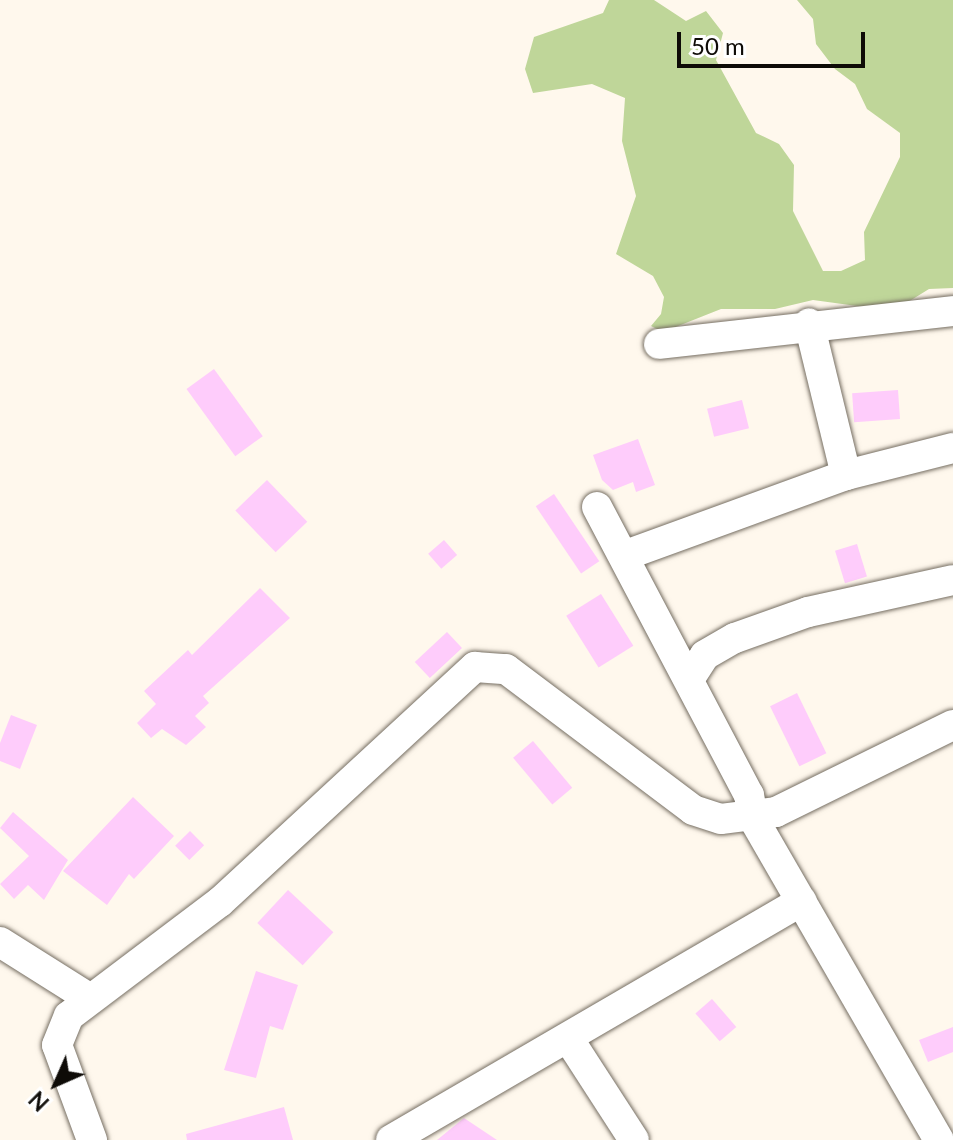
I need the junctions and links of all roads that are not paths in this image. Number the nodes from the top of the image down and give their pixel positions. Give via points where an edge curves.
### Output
1 (953, 311) edge
2 (809, 323) junction
3 (659, 344) dead end
4 (953, 448) edge
5 (846, 475) junction
6 (597, 507) dead end
7 (626, 555) junction
8 (953, 580) edge
9 (690, 678) junction
10 (953, 725) edge
11 (753, 818) junction
12 (802, 901) junction
13 (0, 942) edge
14 (89, 998) junction
15 (568, 1038) junction
16 (92, 1140) edge
17 (391, 1140) edge
18 (634, 1140) edge
19 (939, 1140) edge

1 - 2 street via 833,327
2 - 3 street
2 - 5 street
4 - 5 street
5 - 7 street
6 - 7 street
7 - 9 street
8 - 9 street via 808,612 735,638 705,655
9 - 11 street via 749,795
10 - 11 street via 776,812
11 - 12 street
11 - 14 street via 721,819 693,810 506,669 475,667 220,902
12 - 15 street
12 - 19 street
13 - 14 street
14 - 16 street via 69,1016 57,1045
15 - 17 street
15 - 18 street

